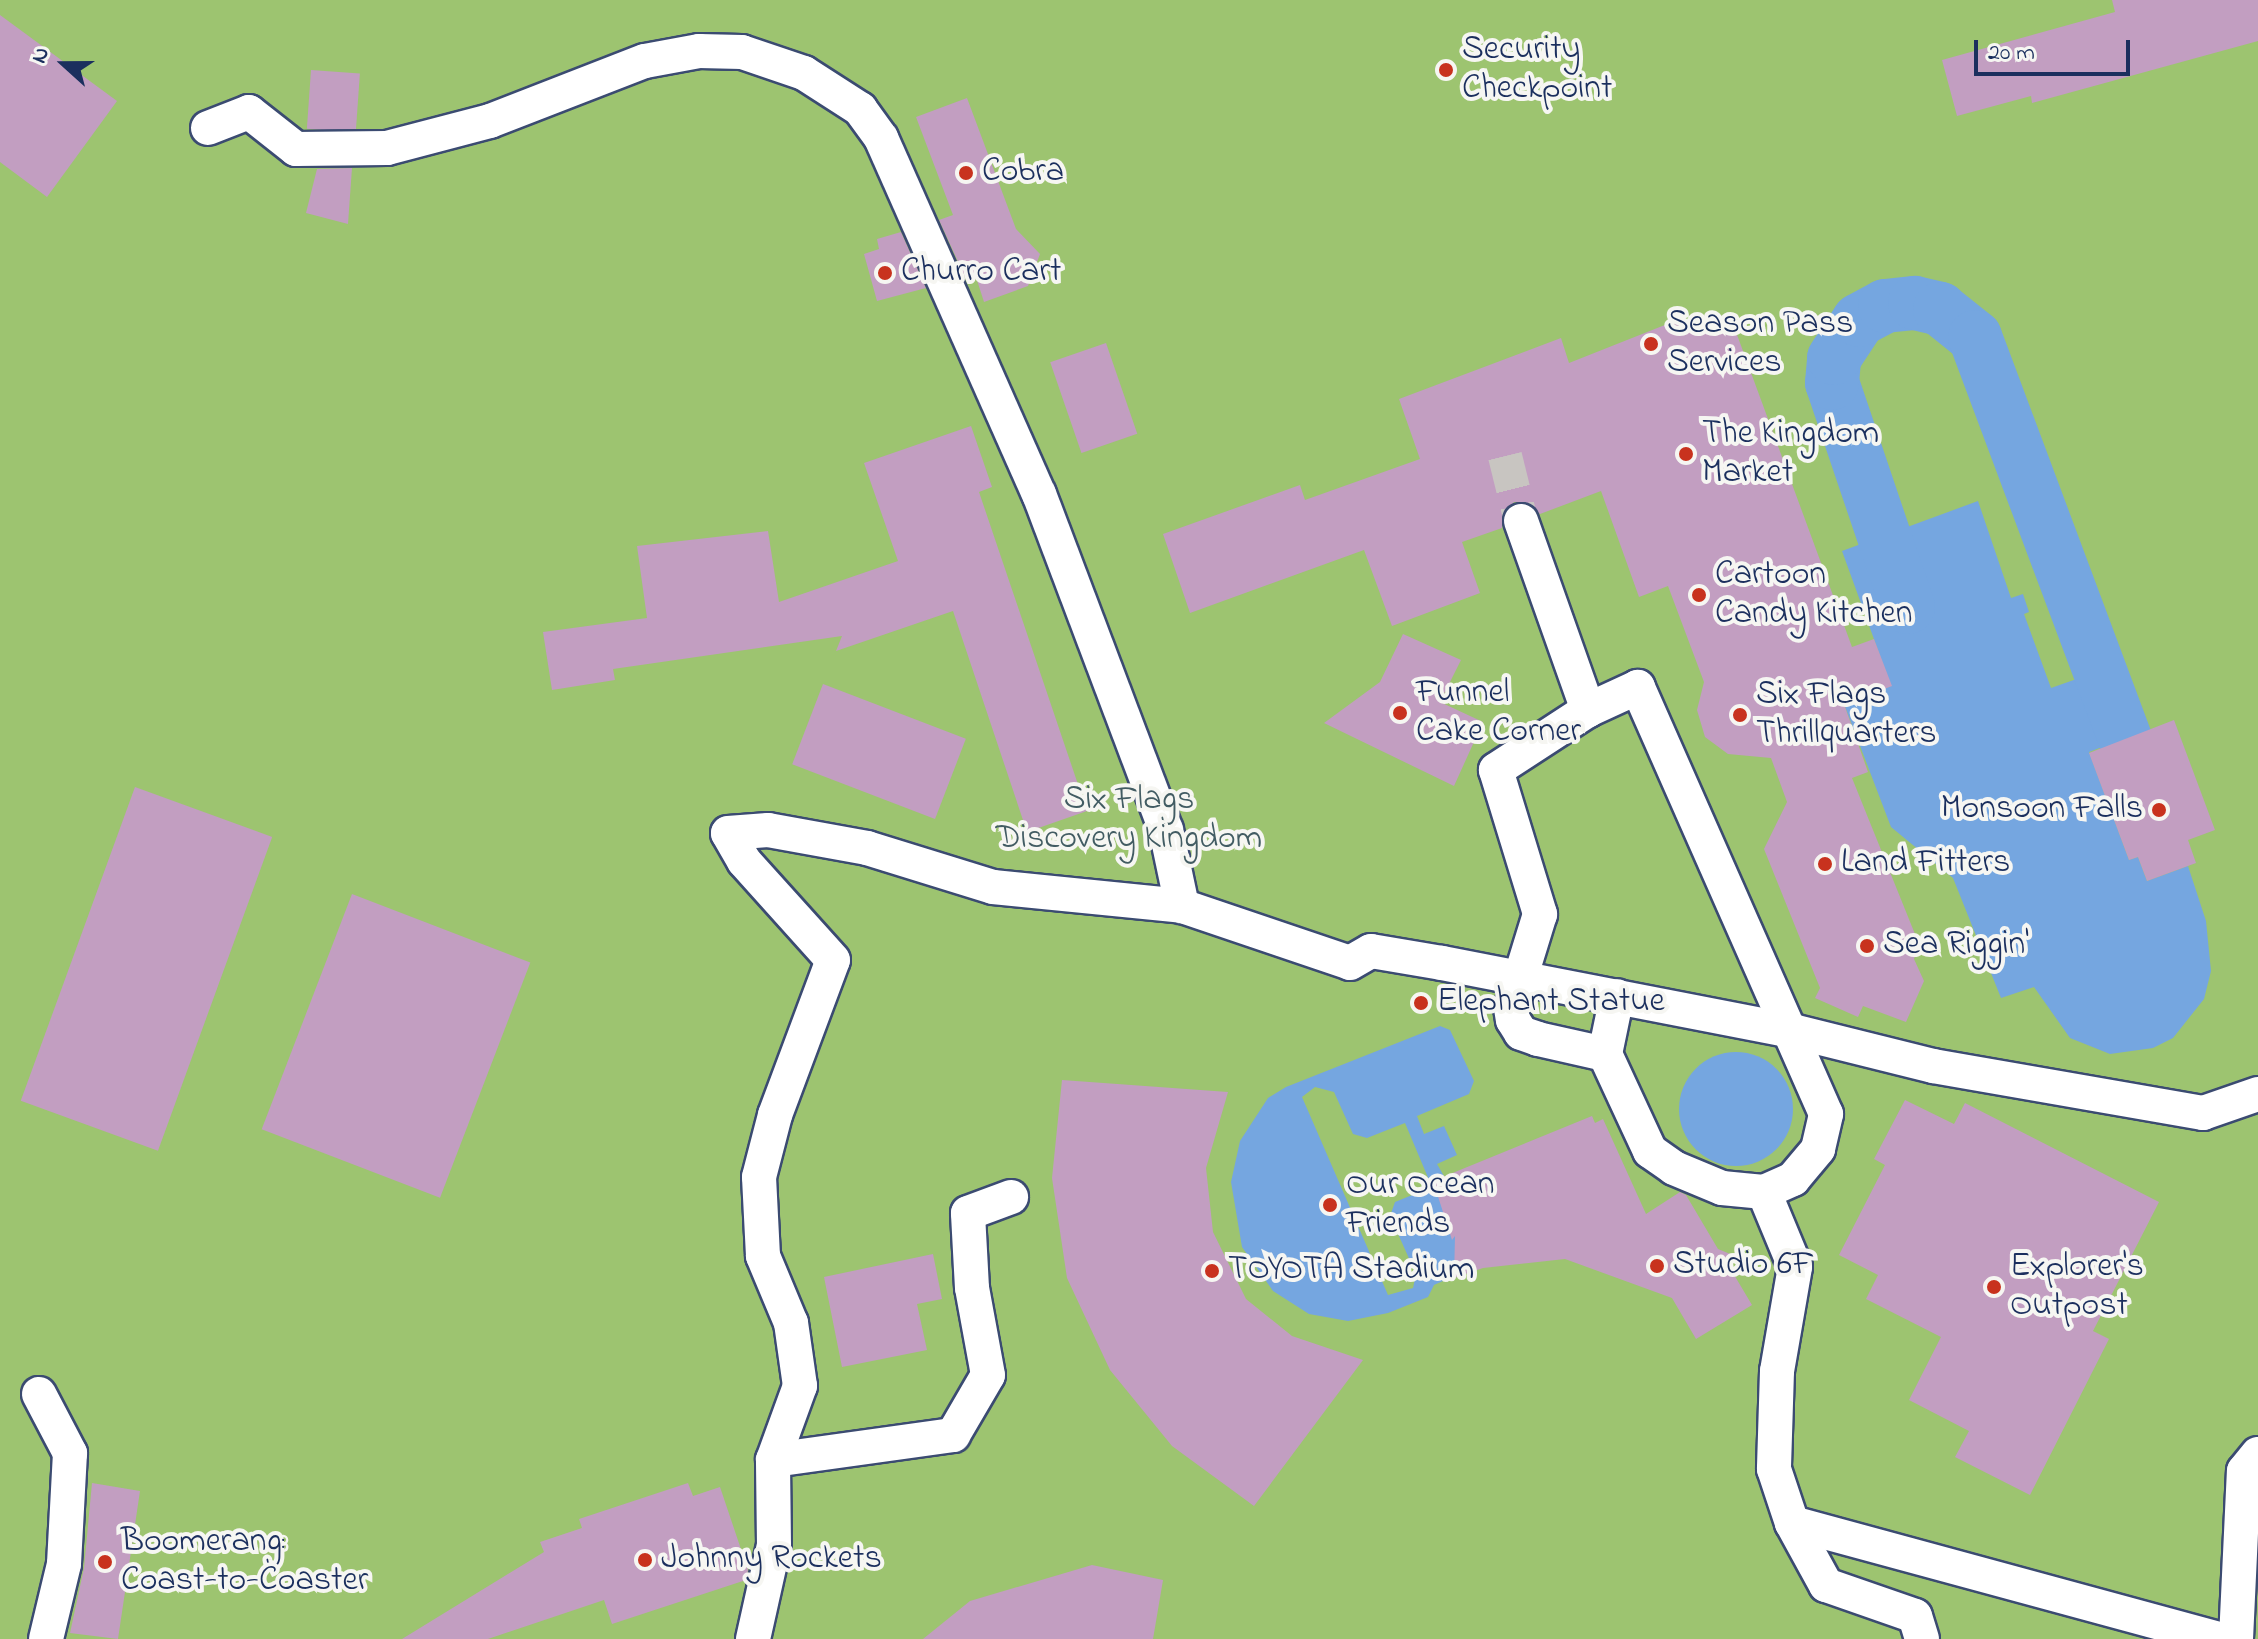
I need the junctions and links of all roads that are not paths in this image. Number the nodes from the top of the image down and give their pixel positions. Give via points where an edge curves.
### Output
1 (208, 128) dead end
2 (1521, 521) tunnel mouth
3 (1588, 710) junction
4 (1182, 906) junction
5 (1520, 978) junction
6 (1617, 996) junction
7 (1793, 1031) junction
8 (1605, 1054) junction
9 (2258, 1094) edge
10 (1764, 1192) junction
11 (1011, 1197) dead end
12 (39, 1394) dead end
13 (2258, 1454) edge
14 (773, 1460) junction
15 (1792, 1523) junction
16 (46, 1639) edge
17 (753, 1639) edge
18 (1922, 1639) edge
19 (2219, 1639) edge
20 (2236, 1639) edge

1 - 4 street via 249,112 296,149 387,148 490,121 645,61 699,51 742,52 772,61 804,73 860,109 881,138 1039,494 1166,830
2 - 3 street
3 - 5 street via 1496,770 1540,914
3 - 7 street via 1638,687
4 - 5 street via 1350,963 1371,951
4 - 14 street via 993,887 867,848 768,830 728,833 744,861 833,960 775,1115 759,1177 763,1256 791,1323 800,1386
5 - 6 street
5 - 8 street via 1511,1008 1521,1033
6 - 7 street
6 - 8 street
7 - 9 street via 1933,1066 2203,1113
7 - 10 street via 1826,1114 1818,1149 1793,1179
8 - 10 street via 1650,1151 1674,1168 1722,1188
10 - 15 street via 1795,1267 1777,1371 1774,1469
11 - 14 street via 968,1213 972,1288 988,1375 953,1435
12 - 16 street via 70,1453 64,1564
13 - 20 street via 2244,1471
14 - 17 street via 774,1545
15 - 18 street via 1826,1585 1915,1616
15 - 19 street

